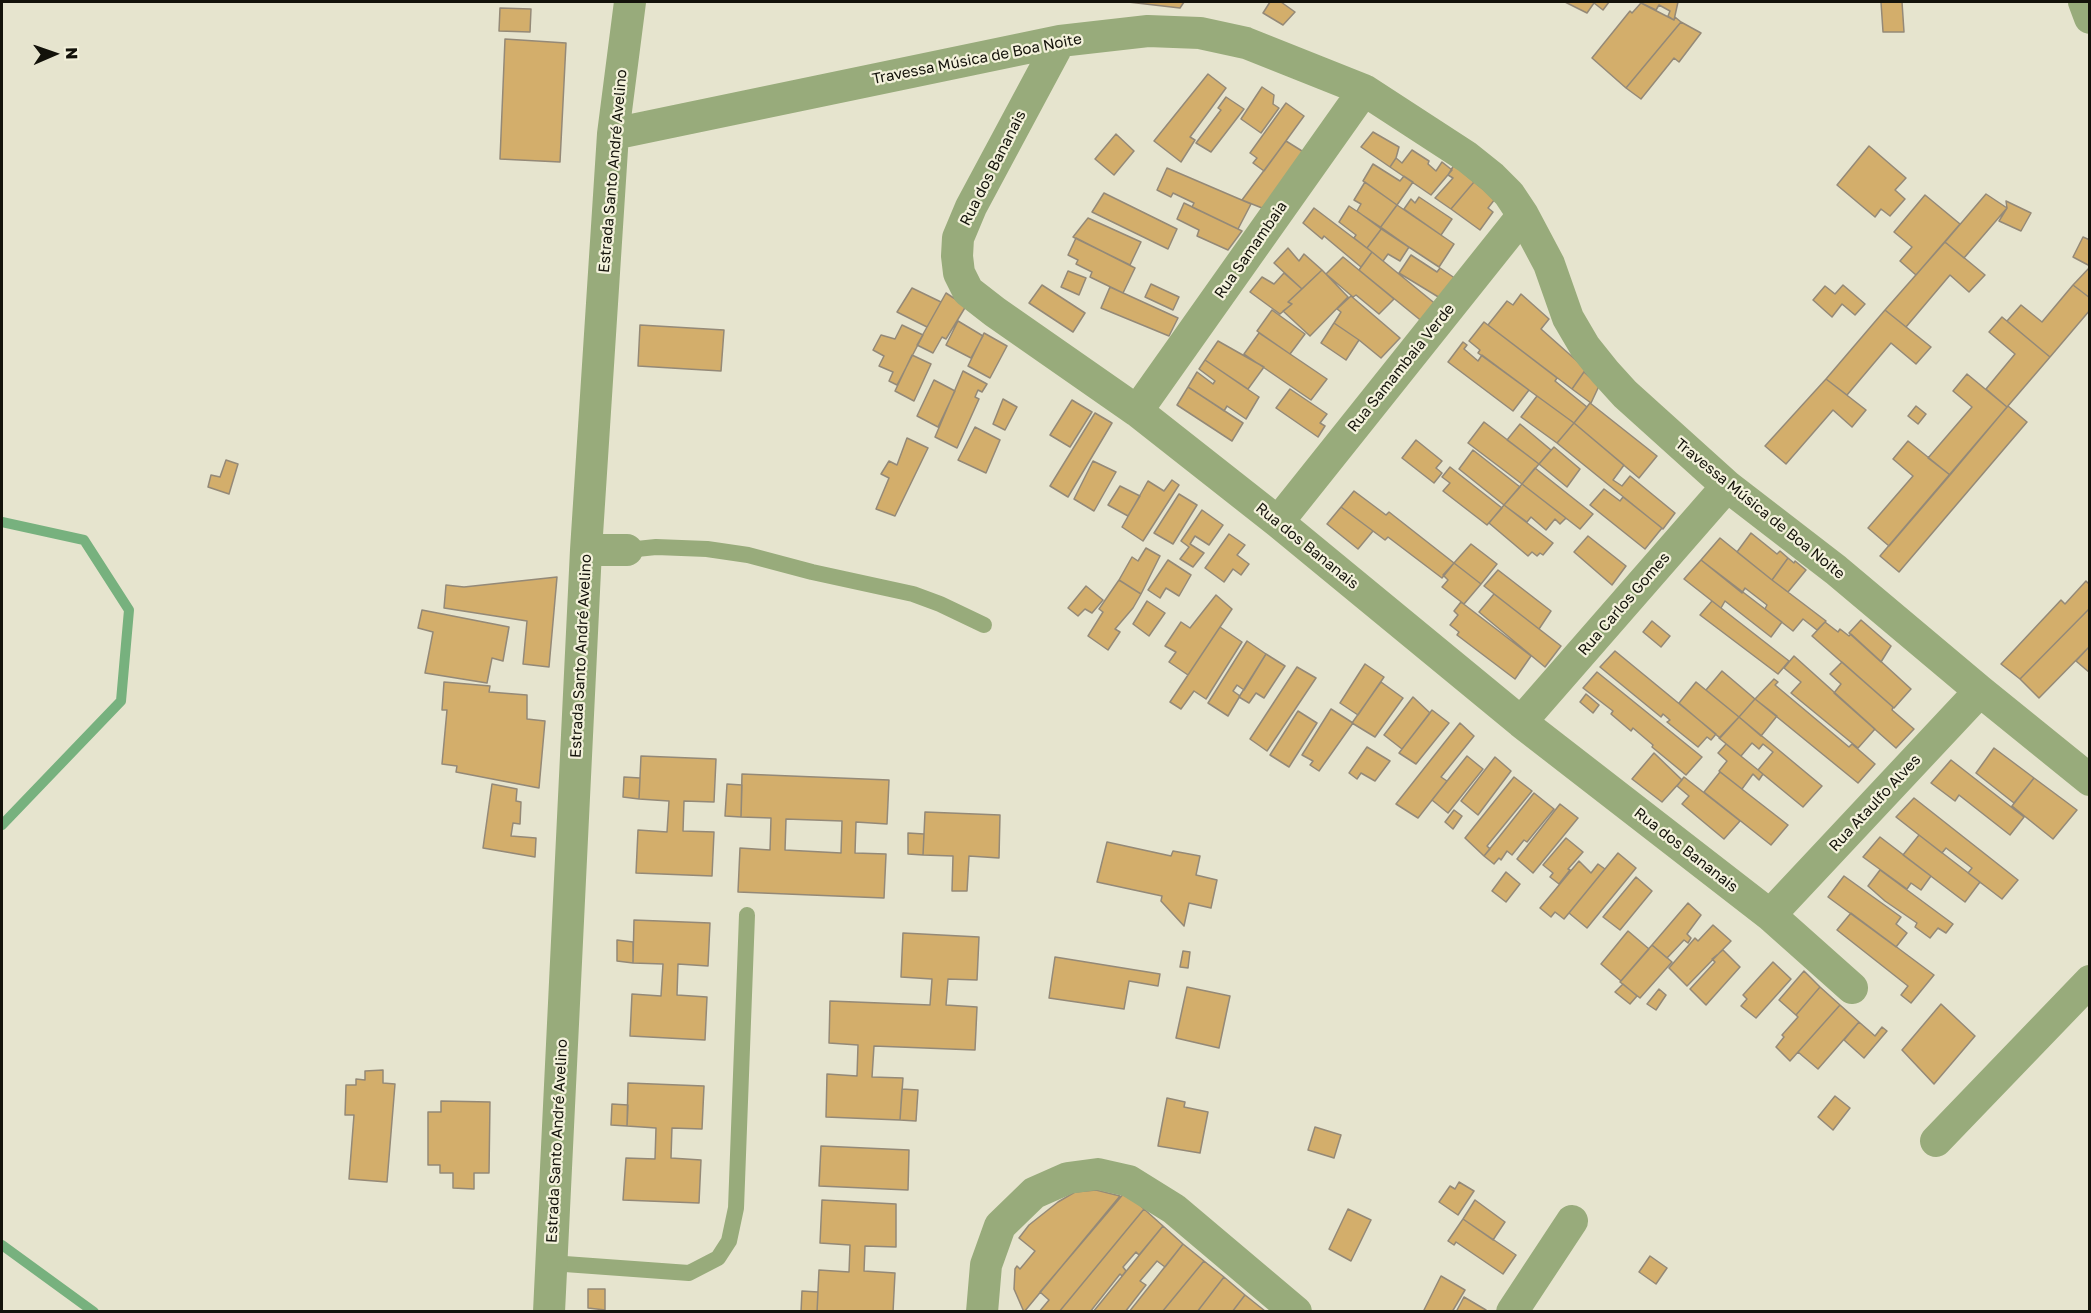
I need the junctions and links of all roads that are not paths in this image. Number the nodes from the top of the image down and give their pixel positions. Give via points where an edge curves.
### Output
1 (630, 2) edge
2 (2084, 2) edge
3 (2090, 18) edge
4 (1060, 40) junction
5 (1364, 90) junction
6 (613, 134) junction
7 (1523, 214) junction
8 (1137, 411) junction
9 (1726, 486) junction
10 (1278, 522) junction
11 (586, 550) junction
12 (627, 550) joint
13 (984, 625) dead end
14 (1980, 691) junction
15 (1521, 722) junction
16 (2090, 780) edge
17 (747, 915) dead end
18 (1770, 915) junction
19 (2090, 981) edge
20 (1852, 988) dead end
21 (1936, 1141) dead end
22 (1572, 1221) dead end
23 (550, 1263) junction
24 (549, 1311) edge
25 (982, 1311) edge
26 (1296, 1311) edge
27 (1512, 1311) edge

1 - 6 street, Estrada Santo André Avelino
2 - 3 street
4 - 5 street, Travessa Música de Boa Noite via 1148,31 1200,33 1246,43
4 - 6 street, Travessa Música de Boa Noite
4 - 8 street, Rua dos Bananais via 962,227 957,247 959,273 968,291 995,312
5 - 7 street, Travessa Música de Boa Noite via 1467,157 1509,194
5 - 8 street, Rua Samambaia
6 - 11 street, Estrada Santo André Avelino
7 - 9 street, Travessa Música de Boa Noite via 1549,264 1568,318 1585,347 1625,394
7 - 10 street, Rua Samambaia Verde
8 - 10 street, Rua dos Bananais
9 - 14 street, Travessa Música de Boa Noite via 1836,570
9 - 15 street, Rua Carlos Gomes
10 - 15 street, Rua dos Bananais
11 - 12 street
11 - 23 street, Estrada Santo André Avelino
12 - 13 lane via 707,549 748,555 913,594
14 - 16 street, Travessa Música de Boa Noite
14 - 18 street, Rua Ataulfo Alves
15 - 18 street, Rua dos Bananais
17 - 23 lane via 736,1208 729,1241 718,1258 689,1273
18 - 20 street, Rua dos Bananais
19 - 21 street
22 - 27 street
23 - 24 street, Estrada Santo André Avelino
25 - 26 street via 986,1265 1000,1226 1034,1193 1068,1178 1098,1174 1129,1181 1174,1209

